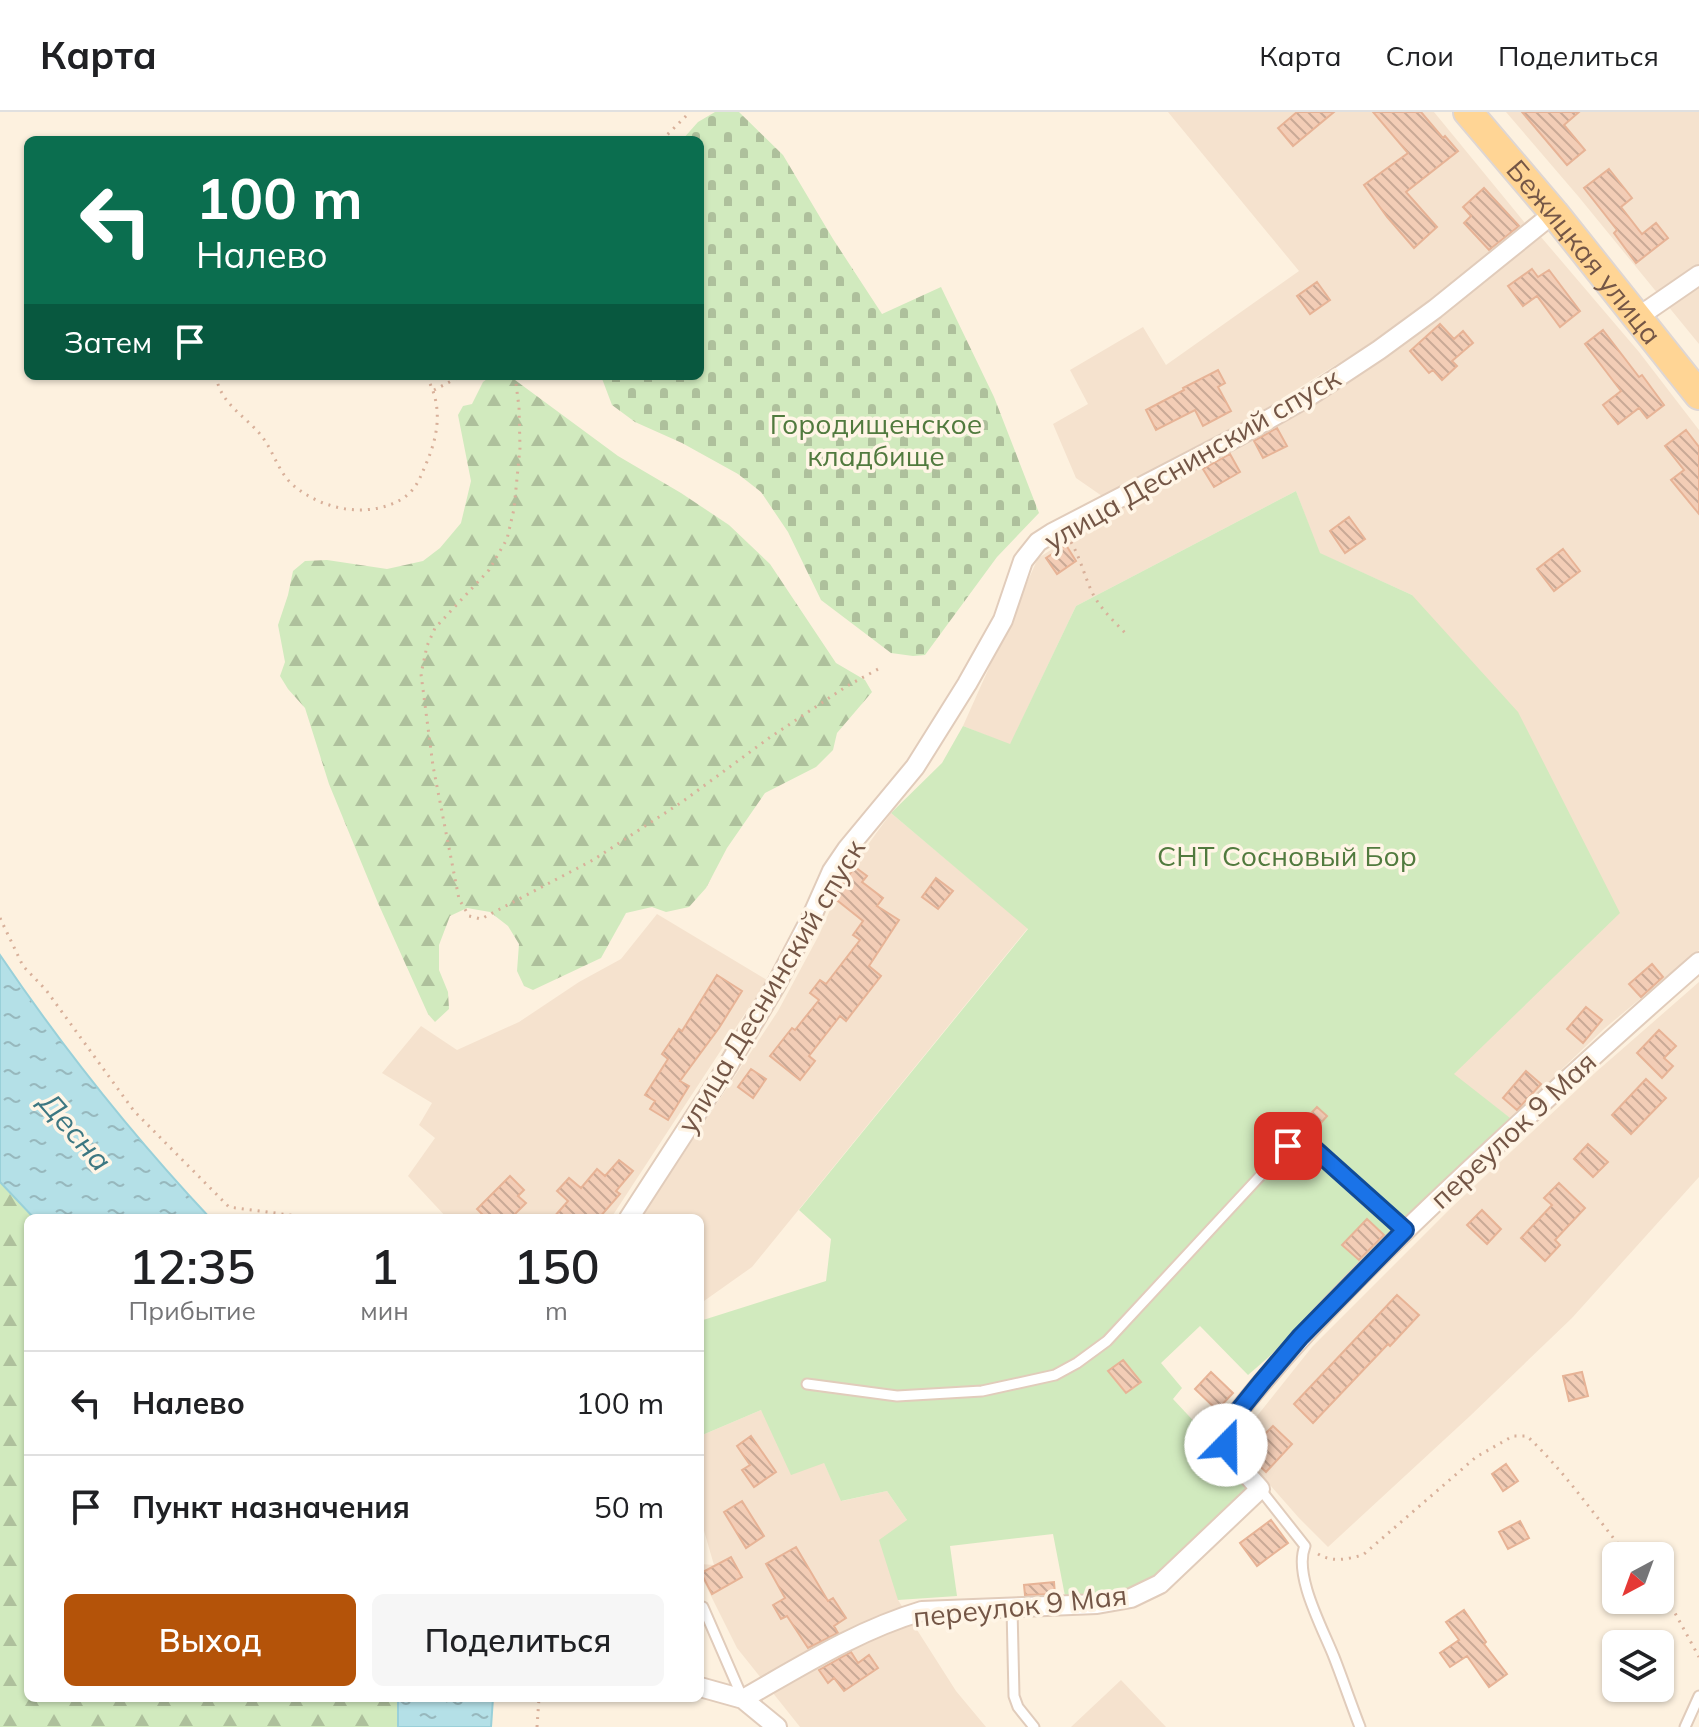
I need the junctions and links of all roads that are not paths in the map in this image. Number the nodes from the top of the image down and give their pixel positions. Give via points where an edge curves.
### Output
1 (1468, 112) edge
2 (1554, 213) junction
3 (1699, 275) edge
4 (1638, 317) junction
5 (1699, 395) edge
6 (1699, 962) edge
7 (632, 1214) edge
8 (1405, 1230) junction
9 (807, 1384) dead end
10 (1260, 1489) junction
11 (1012, 1608) junction
12 (704, 1609) edge
13 (704, 1688) edge
14 (1699, 1696) edge
15 (743, 1699) junction
16 (777, 1727) edge
17 (1034, 1727) edge
18 (1360, 1727) edge
19 (1685, 1727) edge

1 - 2 main road, Бежицкая улица
2 - 4 main road, Бежицкая улица
2 - 7 street, улица Деснинский спуск via 1435,309 1308,397 1038,542 1023,561 1003,620 967,684 915,767 832,871 742,1043
3 - 4 street
4 - 5 main road, Бежицкая улица
6 - 8 street, переулок 9 Мая
8 - 9 lane via 1310,1145 1288,1146 1107,1341 1055,1375 982,1391 897,1396
8 - 10 street, переулок 9 Мая via 1300,1337 1232,1419 1226,1445
10 - 11 street, переулок 9 Мая via 1160,1584 1131,1598
10 - 18 lane via 1305,1546 1301,1554 1313,1609
11 - 15 street, переулок 9 Мая via 922,1611 895,1619
11 - 17 lane via 1014,1696
12 - 15 lane
13 - 15 street
14 - 19 lane
15 - 16 street

